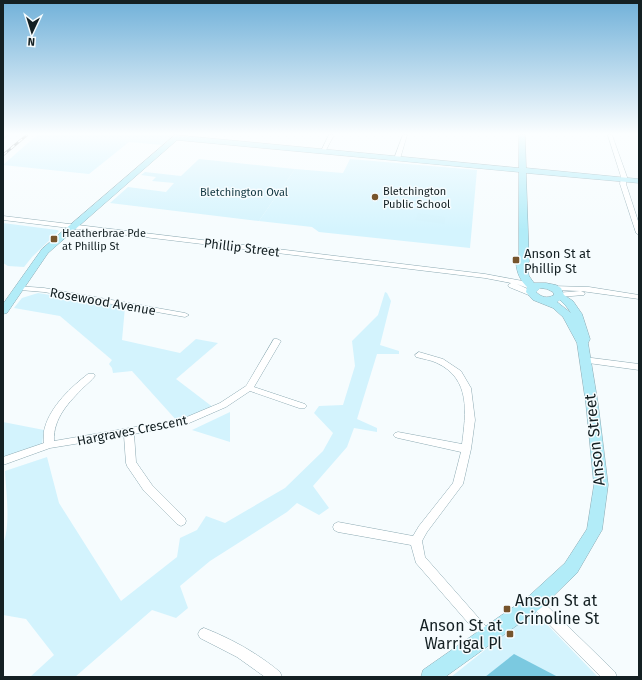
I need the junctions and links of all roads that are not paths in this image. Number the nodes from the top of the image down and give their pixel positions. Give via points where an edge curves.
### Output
1 (143, 167) edge
2 (485, 167) edge
3 (522, 167) edge
4 (621, 167) edge
5 (522, 170) junction
6 (623, 180) junction
7 (639, 181) edge
8 (3, 218) edge
9 (74, 226) junction
10 (639, 233) edge
11 (524, 262) junction
12 (522, 274) junction
13 (480, 276) junction
14 (504, 280) junction
15 (544, 285) junction
16 (20, 288) junction
17 (532, 290) junction
18 (603, 292) junction
19 (558, 293) junction
20 (580, 293) junction
21 (639, 297) edge
22 (548, 301) junction
23 (570, 306) junction
24 (3, 311) edge
25 (186, 315) dead end
26 (278, 341) dead end
27 (582, 342) junction
28 (419, 355) dead end
29 (584, 360) junction
30 (639, 367) edge
31 (91, 376) dead end
32 (249, 388) junction
33 (302, 406) dead end
34 (129, 432) junction
35 (398, 434) dead end
36 (49, 445) junction
37 (466, 449) junction
38 (3, 461) edge
39 (181, 521) dead end
40 (338, 528) dead end
41 (416, 541) junction
42 (535, 602) junction
43 (204, 634) dead end
44 (488, 636) junction
45 (276, 677) edge
46 (430, 677) edge
47 (610, 677) edge

1 - 9 street
2 - 5 street
3 - 5 street
4 - 6 street
5 - 6 street
5 - 11 street
6 - 7 street
6 - 10 street
8 - 9 street, Phillip Street
9 - 13 street, Phillip Street
9 - 16 street via 45,251
11 - 12 street via 521,264
11 - 15 street via 533,278
12 - 14 street
12 - 17 street
13 - 14 street, Phillip Street
13 - 17 street, Phillip Street
14 - 17 street, Phillip Street via 525,284
15 - 17 street
15 - 19 street
16 - 24 street
16 - 25 street, Rosewood Avenue
17 - 22 street, Anson Street via 539,299
18 - 19 street via 589,289
18 - 20 street
18 - 21 street
19 - 20 street
19 - 22 street via 555,300
19 - 23 street, Anson Street
20 - 23 street
22 - 27 street, Anson Street via 568,316
23 - 27 street, Anson Street via 582,322 586,339
26 - 32 street, Hargraves Crescent
27 - 29 street, Anson Street
28 - 37 street via 440,361 458,373 467,388 470,420
29 - 30 street
29 - 42 street, Anson Street via 601,485 594,530 571,568
31 - 36 street via 82,382 50,426
32 - 33 street
32 - 34 street, Hargraves Crescent via 224,405 184,422
34 - 36 street, Hargraves Crescent
34 - 39 street via 131,463 148,488
35 - 37 street
36 - 38 street, Hargraves Crescent
37 - 41 street via 458,484 423,528
40 - 41 street
41 - 44 street via 420,559
42 - 44 street, Anson Street
42 - 47 street
43 - 45 street via 238,649
44 - 46 street, Anson Street

